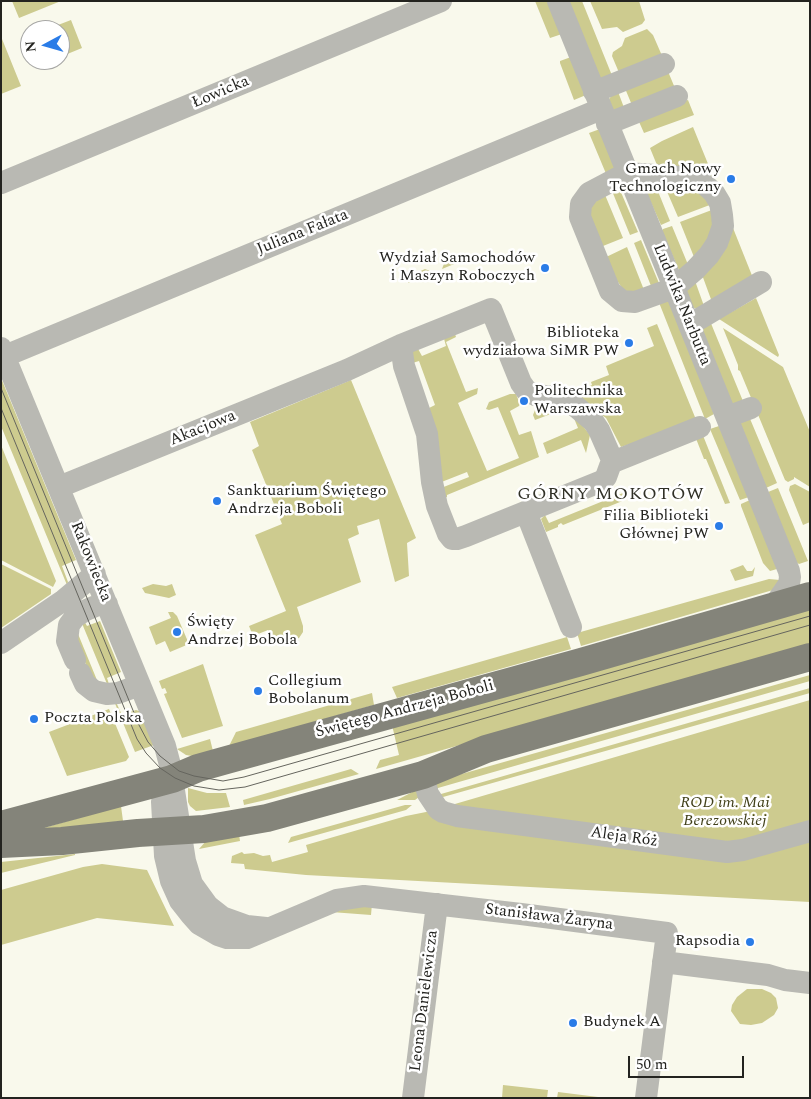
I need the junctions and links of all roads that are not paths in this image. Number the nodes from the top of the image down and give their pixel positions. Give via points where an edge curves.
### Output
1 (441, 1) edge
2 (558, 1) edge
3 (664, 64) dead end
4 (677, 96) dead end
5 (601, 108) junction
6 (627, 173) junction
7 (1, 183) edge
8 (761, 282) dead end
9 (674, 288) junction
10 (689, 325) junction
11 (401, 345) junction
12 (3, 352) edge
13 (751, 408) dead end
14 (727, 417) junction
15 (700, 427) dead end
16 (613, 462) junction
17 (59, 487) junction
18 (526, 512) junction
19 (95, 574) junction
20 (810, 596) edge
21 (107, 604) junction
22 (773, 607) junction
23 (571, 627) dead end
24 (1, 643) edge
25 (810, 657) edge
26 (140, 685) junction
27 (423, 775) junction
28 (172, 779) junction
29 (1, 825) edge
30 (172, 831) junction
31 (810, 831) edge
32 (1, 844) edge
33 (437, 904) junction
34 (663, 962) junction
35 (810, 982) edge
36 (413, 1098) edge
37 (646, 1098) edge

1 - 7 street, Łowicka
2 - 5 street, Ludwika Narbutta
3 - 5 street
4 - 5 street
5 - 6 street, Ludwika Narbutta
5 - 12 street, Juliana Fałata
6 - 9 street, Ludwika Narbutta
6 - 9 street via 696,180 708,186 720,203 723,226 717,243 709,255
6 - 9 street via 589,193 581,204 581,223 607,286 618,298 635,302
8 - 10 street
9 - 10 street, Ludwika Narbutta
10 - 14 street, Ludwika Narbutta
11 - 16 street, Akacjowa via 491,309 520,383 535,395 564,400 584,412 599,430
11 - 17 street, Akacjowa
11 - 18 street via 404,366 427,434 434,494 448,534 457,539
12 - 17 street, Rakowiecka
13 - 14 street
14 - 22 street, Ludwika Narbutta via 790,571 789,584
15 - 16 street
16 - 18 street via 602,481
17 - 19 street, Rakowiecka
18 - 23 street
19 - 21 street, Rakowiecka
19 - 24 street via 64,600
20 - 22 main road, Świętego Andrzeja Boboli
21 - 26 street, Rakowiecka
21 - 26 street via 91,607 68,625 67,641 77,667 85,684 94,691 118,693
22 - 28 main road, Świętego Andrzeja Boboli via 198,768
25 - 27 main road via 486,749
26 - 28 street, Rakowiecka via 165,746
27 - 30 main road via 267,818
27 - 31 street, Aleja Róż via 428,794 438,809 457,816 727,852
28 - 29 main road, Świętego Andrzeja Boboli
28 - 30 street, Stanisława Żaryna via 162,802
30 - 32 main road
30 - 33 street, Stanisława Żaryna via 165,856 171,881 184,907 199,924 218,934 238,939 256,936 337,900 356,896
33 - 34 street, Stanisława Żaryna via 667,933
33 - 36 street, Leona Danielewicza
34 - 35 street
34 - 37 street, Stanisława Żaryna

